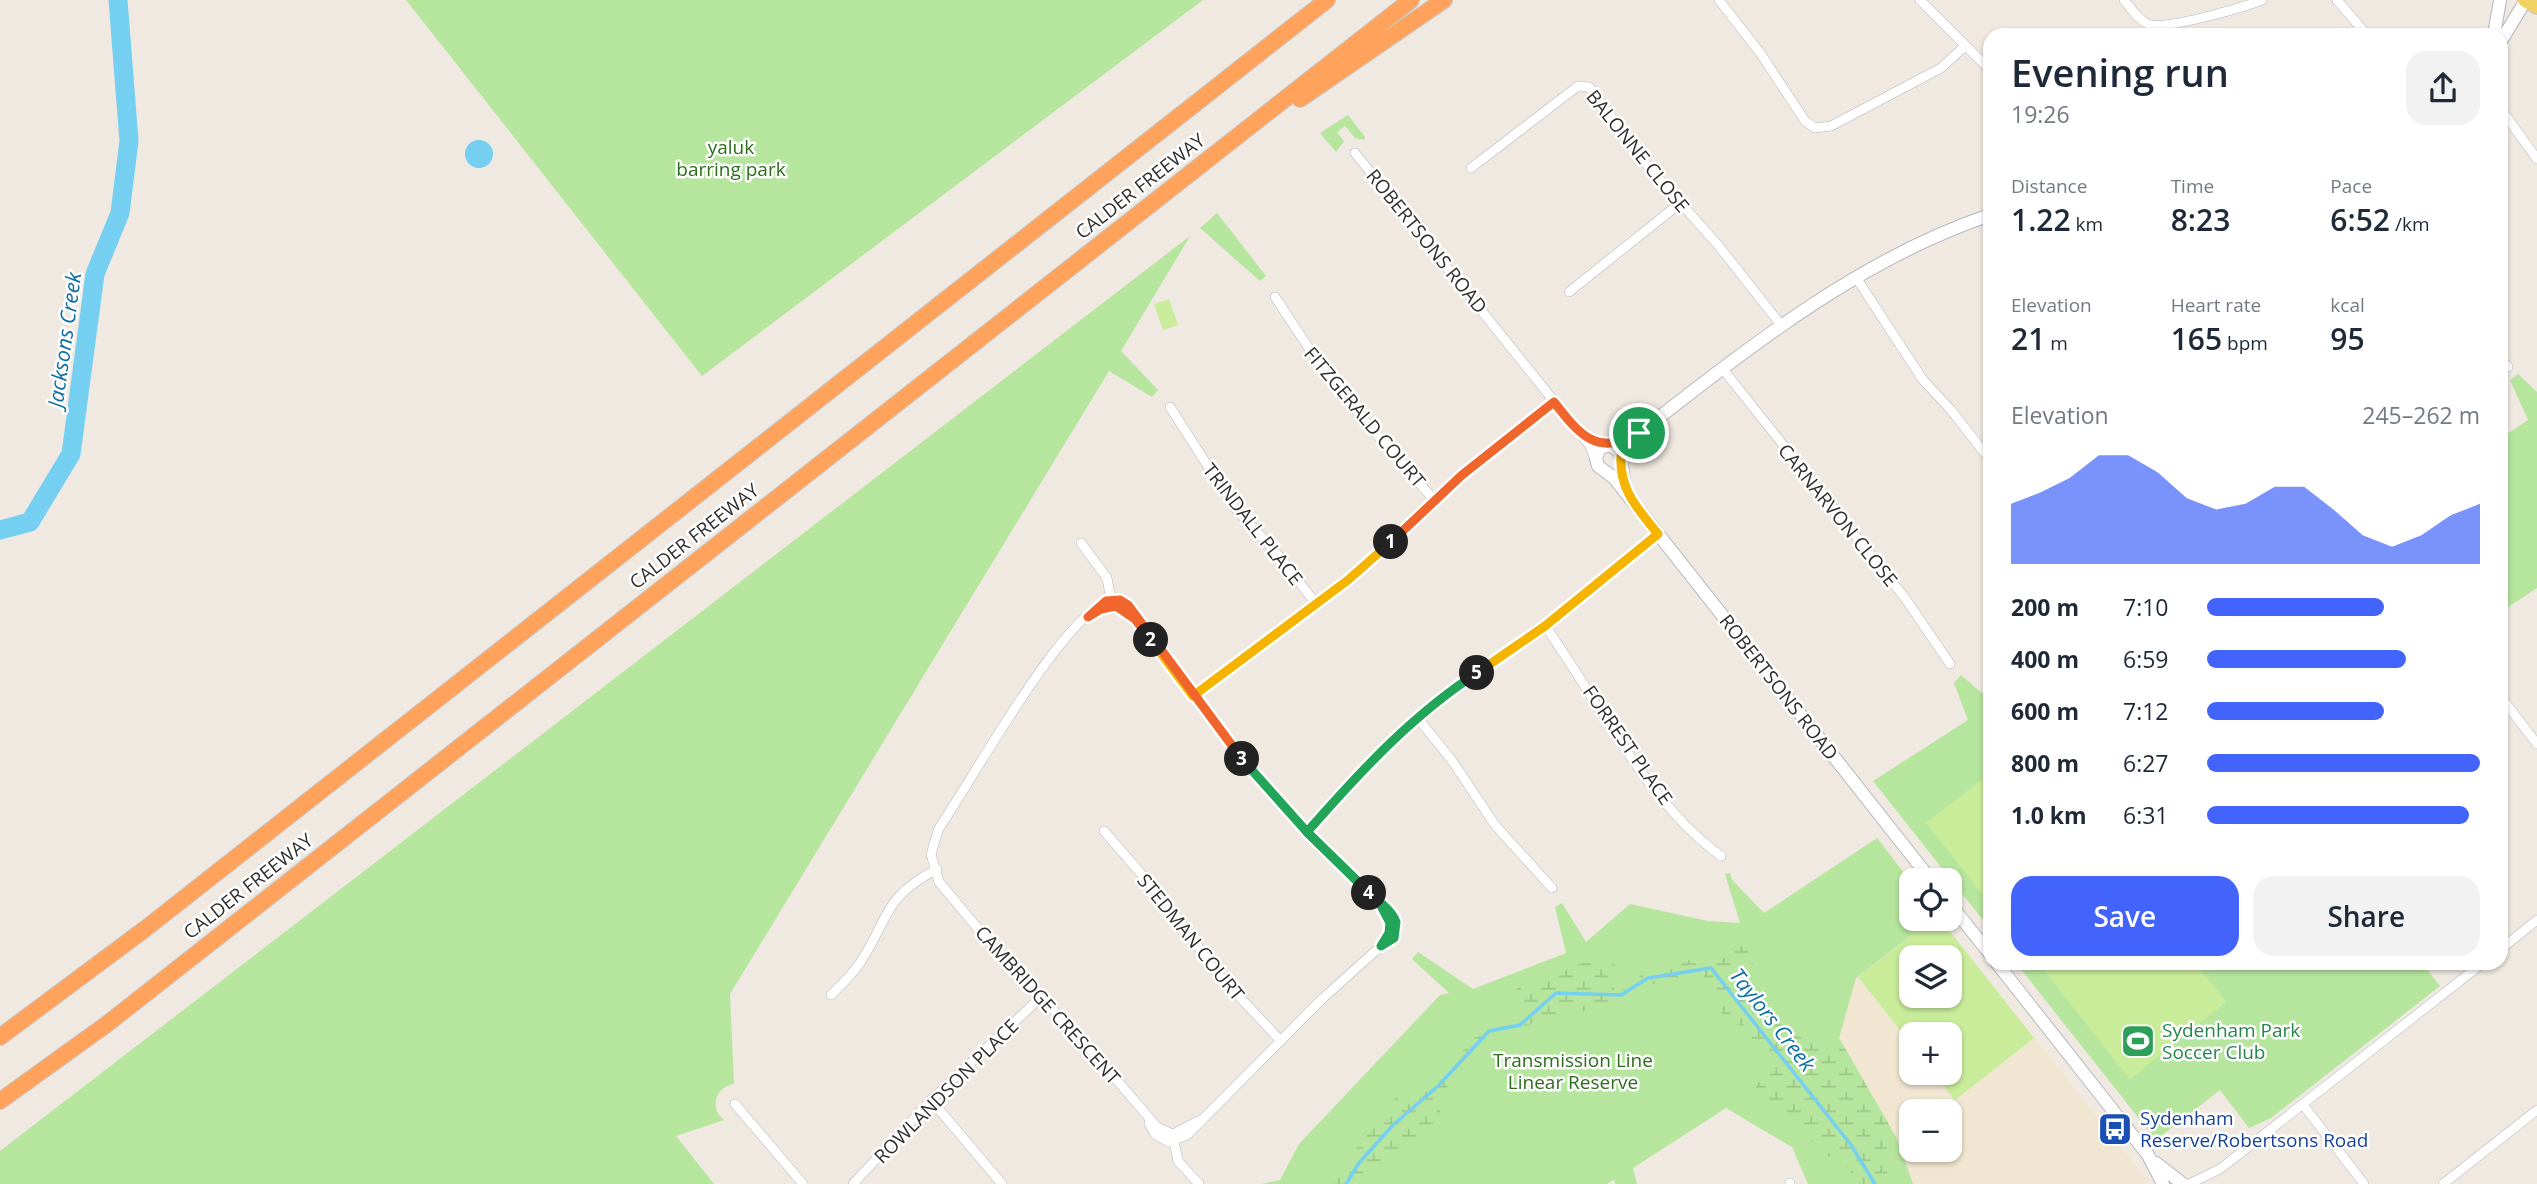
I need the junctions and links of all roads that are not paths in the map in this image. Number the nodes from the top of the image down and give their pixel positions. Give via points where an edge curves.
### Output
1 (1326, 0) edge
2 (1411, 0) edge
3 (1444, 0) edge
4 (1719, 0) edge
5 (1920, 0) edge
6 (2124, 0) edge
7 (2262, 0) edge
8 (2337, 0) edge
9 (2500, 0) edge
10 (2526, 0) edge
11 (2537, 7) edge
12 (2361, 28) edge
13 (2495, 28) edge
14 (2508, 30) edge
15 (1965, 46) junction
16 (1983, 63) edge
17 (2508, 118) edge
18 (1355, 153) dead end
19 (2536, 156) edge
20 (1471, 168) dead end
21 (1679, 204) junction
22 (1983, 218) edge
23 (1086, 255) junction
24 (1857, 279) junction
25 (1569, 292) dead end
26 (1275, 297) dead end
27 (1782, 325) junction
28 (1722, 368) junction
29 (1554, 402) junction
30 (1170, 407) dead end
31 (1575, 429) junction
32 (1639, 433) junction
33 (1608, 445) junction
34 (1983, 452) edge
35 (1621, 459) junction
36 (1601, 466) junction
37 (1627, 494) junction
38 (1434, 500) junction
39 (1658, 534) junction
40 (1081, 543) dead end
41 (1112, 602) junction
42 (1316, 604) junction
43 (1545, 626) junction
44 (1950, 664) dead end
45 (1193, 696) junction
46 (2508, 706) edge
47 (1417, 717) junction
48 (2537, 744) edge
49 (1104, 831) dead end
50 (1307, 832) junction
51 (1721, 856) dead end
52 (1922, 868) edge
53 (936, 870) junction
54 (1552, 888) dead end
55 (1962, 919) edge
56 (2537, 920) edge
57 (2508, 943) edge
58 (1983, 945) edge
59 (2002, 970) edge
60 (2474, 970) edge
61 (831, 996) dead end
62 (1040, 998) junction
63 (0, 1037) edge
64 (1281, 1041) junction
65 (931, 1100) junction
66 (0, 1101) edge
67 (735, 1104) dead end
68 (2304, 1106) junction
69 (2537, 1110) edge
70 (1173, 1138) junction
71 (2148, 1156) junction
72 (2220, 1169) junction
73 (803, 1184) edge
74 (853, 1184) edge
75 (1002, 1184) edge
76 (1199, 1184) edge
77 (2163, 1184) edge
78 (2183, 1184) edge
79 (2189, 1184) edge
80 (2208, 1184) edge
81 (2364, 1184) edge
82 (2443, 1184) edge

1 - 63 highway, CALDER FREEWAY via 145,929
2 - 23 highway, CALDER FREEWAY
3 - 23 highway
4 - 15 street via 1805,121 1815,128 1831,126 1941,68
5 - 15 street
6 - 7 street via 2142,20 2155,26
8 - 12 street
9 - 13 street
10 - 11 main road
10 - 14 street
15 - 16 street
17 - 19 street
18 - 29 street, ROBERTSONS ROAD
20 - 21 street, BALONNE CLOSE via 1578,86 1586,86
21 - 25 street
21 - 27 street, BALONNE CLOSE
22 - 24 street via 1916,245
23 - 66 highway, CALDER FREEWAY via 107,1024
24 - 27 street
24 - 34 street via 1923,380
26 - 38 street, FITZGERALD COURT via 1332,383
27 - 28 street
28 - 32 street
28 - 44 street, CARNARVON CLOSE via 1905,598
29 - 31 street, ROBERTSONS ROAD
29 - 38 street
30 - 42 street, TRINDALL PLACE via 1234,507
31 - 33 street
31 - 36 street, ROBERTSONS ROAD
32 - 33 street
32 - 35 street
33 - 35 street
33 - 36 street via 1598,451
35 - 36 street via 1612,470
35 - 37 street, ROBERTSONS ROAD
36 - 37 street, ROBERTSONS ROAD
37 - 39 street, ROBERTSONS ROAD
38 - 42 street
39 - 43 street
39 - 52 street, ROBERTSONS ROAD
40 - 41 street via 1107,578
41 - 45 street via 1135,619
41 - 53 street via 1088,617 1032,680 951,811 937,845
42 - 45 street
43 - 47 street
43 - 51 street, FORREST PLACE via 1648,778 1675,812
45 - 50 street
46 - 48 street
47 - 50 street
47 - 54 street via 1495,825
49 - 64 street, STEDMAN COURT via 1170,907 1215,971
50 - 64 street via 1379,902 1393,926 1381,946
53 - 61 street via 897,896 858,966
53 - 62 street, CAMBRIDGE CRESCENT via 996,950
55 - 58 street
56 - 57 street
59 - 71 street
60 - 68 street
62 - 65 street, ROWLANDSON PLACE
62 - 70 street, CAMBRIDGE CRESCENT via 1095,1054 1145,1115
64 - 70 street via 1198,1121
65 - 74 street, ROWLANDSON PLACE
65 - 75 street
67 - 73 street
68 - 72 street
68 - 81 street
69 - 82 street
70 - 76 street via 1178,1161
71 - 77 street
71 - 78 street
72 - 79 street
72 - 80 street

